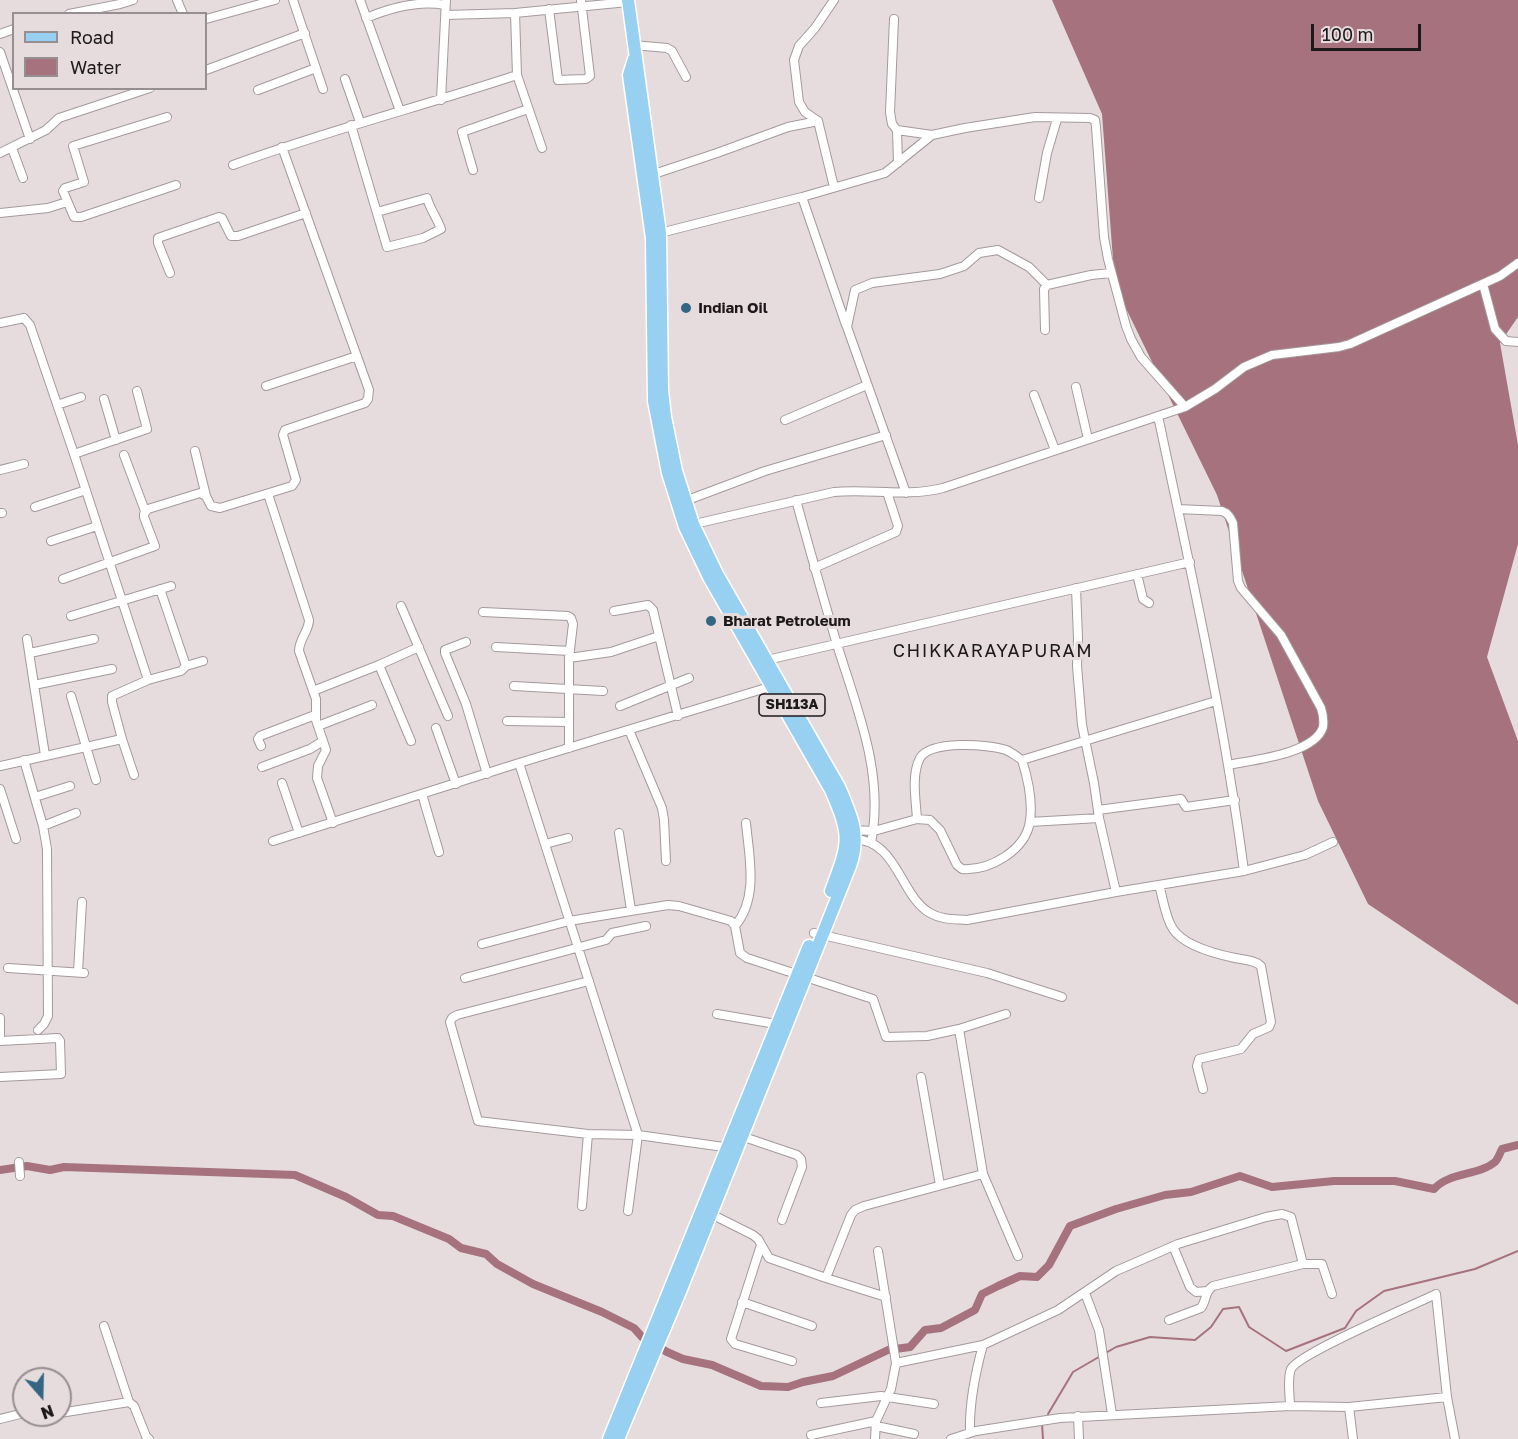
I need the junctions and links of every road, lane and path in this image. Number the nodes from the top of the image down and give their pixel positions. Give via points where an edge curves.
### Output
1 (133, 0) edge
2 (276, 0) edge
3 (293, 0) edge
4 (360, 0) edge
5 (834, 0) edge
6 (628, 1) edge
7 (446, 2) edge
8 (582, 4) edge
9 (554, 6) edge
10 (78, 12) edge
11 (515, 13) junction
12 (446, 15) junction
13 (366, 18) junction
14 (207, 19) edge
15 (894, 19) dead end
16 (305, 33) junction
17 (634, 51) junction
18 (0, 52) edge
19 (316, 68) junction
20 (207, 70) edge
21 (517, 75) junction
22 (686, 77) dead end
23 (345, 79) dead end
24 (12, 87) edge
25 (323, 89) dead end
26 (13, 90) edge
27 (144, 90) edge
28 (258, 90) dead end
29 (441, 100) junction
30 (528, 109) junction
31 (400, 111) junction
32 (167, 117) dead end
33 (1057, 119) junction
34 (818, 121) junction
35 (360, 122) junction
36 (351, 125) junction
37 (897, 130) junction
38 (932, 135) junction
39 (30, 139) junction
40 (282, 147) junction
41 (12, 148) junction
42 (542, 148) dead end
43 (0, 153) edge
44 (898, 163) junction
45 (233, 165) dead end
46 (473, 170) dead end
47 (648, 176) junction
48 (23, 178) dead end
49 (176, 185) dead end
50 (834, 187) junction
51 (802, 197) junction
52 (1039, 198) dead end
53 (67, 201) junction
54 (377, 212) junction
55 (0, 213) edge
56 (306, 213) junction
57 (656, 234) junction
58 (1518, 263) edge
59 (170, 273) dead end
60 (1111, 273) junction
61 (1483, 284) junction
62 (1047, 285) junction
63 (0, 323) edge
64 (847, 327) junction
65 (1045, 330) dead end
66 (1518, 342) edge
67 (357, 356) junction
68 (867, 385) junction
69 (266, 386) dead end
70 (1076, 387) dead end
71 (137, 391) dead end
72 (1034, 395) dead end
73 (81, 397) dead end
74 (104, 399) dead end
75 (57, 405) junction
76 (1185, 406) junction
77 (1158, 416) junction
78 (785, 420) dead end
79 (886, 435) junction
80 (1088, 439) junction
81 (116, 440) junction
82 (1055, 450) junction
83 (195, 451) dead end
84 (74, 454) junction
85 (124, 455) dead end
86 (24, 464) dead end
87 (0, 470) edge
88 (86, 490) junction
89 (887, 492) junction
90 (906, 493) junction
91 (268, 494) junction
92 (206, 496) junction
93 (796, 500) junction
94 (686, 501) junction
95 (35, 507) dead end
96 (1178, 509) junction
97 (145, 511) junction
98 (689, 525) junction
99 (97, 526) junction
100 (51, 541) dead end
101 (1190, 562) junction
102 (109, 563) junction
103 (814, 568) junction
104 (1137, 574) junction
105 (63, 579) dead end
106 (171, 586) dead end
107 (1076, 588) junction
108 (160, 589) junction
109 (122, 601) junction
110 (1149, 603) dead end
111 (401, 606) dead end
112 (614, 611) dead end
113 (483, 612) dead end
114 (71, 616) dead end
115 (659, 636) junction
116 (27, 639) dead end
117 (94, 639) dead end
118 (466, 642) dead end
119 (837, 643) junction
120 (419, 647) junction
121 (496, 647) dead end
122 (30, 653) junction
123 (569, 655) junction
124 (766, 660) junction
125 (203, 661) dead end
126 (379, 665) junction
127 (186, 666) junction
128 (111, 669) dead end
129 (689, 678) dead end
130 (148, 680) junction
131 (34, 686) junction
132 (514, 686) dead end
133 (671, 686) junction
134 (775, 686) junction
135 (569, 689) junction
136 (313, 691) junction
137 (603, 691) dead end
138 (71, 696) dead end
139 (1216, 701) junction
140 (372, 705) dead end
141 (620, 706) dead end
142 (315, 715) junction
143 (448, 716) dead end
144 (678, 716) junction
145 (507, 721) dead end
146 (569, 722) junction
147 (318, 726) junction
148 (436, 728) dead end
149 (629, 730) junction
150 (122, 739) junction
151 (1085, 739) junction
152 (323, 741) junction
153 (411, 741) dead end
154 (261, 746) dead end
155 (85, 747) junction
156 (569, 748) junction
157 (45, 755) junction
158 (24, 760) junction
159 (1022, 760) junction
160 (519, 763) junction
161 (1228, 765) junction
162 (0, 766) edge
163 (262, 767) dead end
164 (487, 774) junction
165 (134, 775) dead end
166 (96, 780) dead end
167 (282, 783) dead end
168 (456, 784) junction
169 (70, 786) dead end
170 (0, 789) edge
171 (422, 794) junction
172 (35, 797) junction
173 (1235, 800) junction
174 (76, 813) dead end
175 (1099, 814) junction
176 (917, 819) junction
177 (1030, 822) junction
178 (333, 823) junction
179 (746, 823) dead end
180 (43, 826) junction
181 (874, 831) junction
182 (299, 833) junction
183 (619, 833) dead end
184 (851, 835) junction
185 (568, 838) dead end
186 (16, 839) dead end
187 (273, 841) dead end
188 (1333, 842) dead end
189 (872, 843) junction
190 (545, 844) junction
191 (439, 852) dead end
192 (666, 861) dead end
193 (1244, 871) junction
194 (1159, 885) junction
195 (1116, 892) junction
196 (82, 902) dead end
197 (631, 910) junction
198 (569, 921) junction
199 (646, 926) dead end
200 (735, 926) junction
201 (818, 934) junction
202 (482, 944) dead end
203 (577, 947) junction
204 (8, 968) dead end
205 (47, 970) junction
206 (801, 975) junction
207 (465, 978) dead end
208 (589, 981) junction
209 (1062, 997) dead end
210 (717, 1014) dead end
211 (1006, 1014) dead end
212 (0, 1018) edge
213 (776, 1024) junction
214 (959, 1029) junction
215 (39, 1030) dead end
216 (0, 1037) edge
217 (0, 1041) edge
218 (0, 1077) edge
219 (921, 1077) dead end
220 (1203, 1089) dead end
221 (588, 1134) junction
222 (638, 1135) junction
223 (741, 1136) junction
224 (731, 1148) junction
225 (19, 1162) dead end
226 (983, 1174) junction
227 (20, 1176) dead end
228 (940, 1185) junction
229 (582, 1206) dead end
230 (628, 1211) dead end
231 (706, 1212) junction
232 (782, 1220) dead end
233 (761, 1245) junction
234 (1173, 1246) junction
235 (878, 1251) dead end
236 (1017, 1256) dead end
237 (1303, 1264) junction
238 (826, 1278) junction
239 (1207, 1292) junction
240 (1085, 1293) junction
241 (1332, 1294) dead end
242 (886, 1297) junction
243 (742, 1302) junction
244 (1169, 1320) dead end
245 (104, 1326) dead end
246 (812, 1326) dead end
247 (983, 1345) junction
248 (895, 1356) junction
249 (792, 1361) dead end
250 (644, 1366) junction
251 (888, 1396) junction
252 (1447, 1397) junction
253 (129, 1402) junction
254 (821, 1403) dead end
255 (934, 1404) dead end
256 (1290, 1406) junction
257 (1349, 1407) junction
258 (72, 1411) edge
259 (1112, 1414) junction
260 (1078, 1416) junction
261 (876, 1423) junction
262 (970, 1433) junction
263 (914, 1434) dead end
264 (811, 1435) dead end
265 (149, 1439) edge
266 (609, 1439) edge
267 (618, 1439) edge
268 (875, 1439) edge
269 (951, 1439) edge
270 (1079, 1439) edge
271 (1353, 1439) edge
272 (1455, 1439) edge

1 - 10 street
2 - 14 street
3 - 16 street
4 - 13 street
5 - 34 street via 799,46 794,60 799,102
6 - 8 street
6 - 17 main road, SH113A
7 - 12 street
7 - 13 street via 395,6
8 - 9 street
8 - 9 street via 590,76 560,81
9 - 11 street
11 - 12 street
11 - 21 street
12 - 29 street
13 - 31 street
15 - 37 street via 890,112
16 - 19 street
16 - 20 street
17 - 22 street via 667,48
17 - 47 main road, SH113A
18 - 24 street
19 - 25 street
19 - 28 street
21 - 29 street
21 - 30 street
23 - 35 street
26 - 39 street
27 - 39 street via 59,118
29 - 31 street
30 - 42 street
30 - 46 street via 462,132
31 - 35 street
32 - 53 street via 73,146 84,182 65,188
33 - 38 street via 1035,117
33 - 52 street
33 - 60 street via 1095,120 1104,237
34 - 47 street via 788,127
34 - 50 street
35 - 36 street
36 - 40 street
36 - 54 street
37 - 38 street
37 - 44 street
38 - 44 street
39 - 41 street
40 - 45 street
40 - 56 street
41 - 43 street
41 - 48 street
44 - 50 street via 885,173
47 - 57 main road, SH113A
49 - 53 street via 81,217 74,217
50 - 51 street
51 - 57 street
51 - 64 street
53 - 55 street
54 - 54 street via 387,247 441,229 427,198
56 - 59 street via 238,236 229,234 219,217 158,238
56 - 67 street
57 - 94 main road, SH113A via 662,390 670,447
57 - 98 main road, SH113A via 654,401 662,448
58 - 61 street
60 - 62 street
60 - 76 street via 1134,346
61 - 66 street via 1495,329 1506,341
61 - 76 street via 1350,344 1272,355 1244,367
62 - 64 street via 1029,267 998,250 979,253 964,266 940,274 872,283 855,290
62 - 65 street via 1043,297
63 - 75 street via 24,318 30,325
64 - 68 street
67 - 69 street
67 - 91 street via 369,390 368,399 285,430 296,483
68 - 78 street
68 - 79 street
70 - 80 street
71 - 81 street via 148,427
72 - 82 street
73 - 75 street
74 - 81 street
75 - 84 street
76 - 77 street
77 - 80 street
77 - 96 street
79 - 90 street
79 - 94 street via 765,471
80 - 82 street
81 - 84 street
82 - 90 street via 943,489
83 - 92 street
84 - 88 street
85 - 97 street
86 - 87 street
88 - 95 street
88 - 99 street
89 - 90 street
89 - 93 street via 855,490
89 - 103 street via 898,526 896,532
91 - 92 street via 220,508 211,506
91 - 136 street via 309,620 299,651
92 - 97 street via 197,493
93 - 98 street
93 - 103 street
94 - 98 main road, SH113A
96 - 101 street
96 - 161 street via 1222,511 1231,517 1241,588 1281,635 1324,719 1317,737 1305,745 1290,752
97 - 102 street via 155,546
98 - 124 main road, SH113A
98 - 134 main road, SH113A via 714,586
99 - 100 street
99 - 102 street
101 - 104 street
101 - 139 street
102 - 105 street
102 - 109 street
103 - 119 street
104 - 107 street
104 - 110 street via 1143,599
106 - 108 street
107 - 119 street
107 - 151 street via 1078,682
108 - 109 street
108 - 127 street
109 - 114 street
109 - 130 street
111 - 120 street
112 - 115 street via 648,605 653,610
113 - 123 street via 568,616 573,624
115 - 123 street via 611,652
115 - 133 street
116 - 122 street
117 - 122 street
118 - 164 street via 445,653 466,704
119 - 124 street
119 - 181 street via 870,750 875,789
120 - 126 street
120 - 143 street
121 - 123 street
122 - 131 street
123 - 135 street
124 - 134 main road, SH113A
125 - 127 street
126 - 136 street
126 - 153 street
127 - 130 street
128 - 131 street
129 - 133 street
130 - 150 street via 112,696
131 - 157 street
132 - 135 street
133 - 141 street
133 - 144 street
134 - 144 street
134 - 184 main road, SH113A via 839,787 850,812
135 - 137 street
135 - 146 street
136 - 142 street
138 - 155 street
139 - 151 street
139 - 161 street
140 - 147 street
142 - 147 street
142 - 154 street via 260,736
144 - 149 street
145 - 146 street
146 - 156 street
147 - 152 street
148 - 168 street
149 - 156 street
149 - 192 street via 662,808
150 - 155 street
150 - 165 street
151 - 159 street
151 - 175 street
152 - 163 street
152 - 178 street via 326,750 316,778
155 - 157 street
155 - 166 street
156 - 160 street
157 - 158 street
158 - 162 street
158 - 172 street
159 - 176 street via 1006,750 988,746 930,750 918,767
159 - 177 street via 1029,786
160 - 164 street
160 - 190 street
161 - 173 street
164 - 168 street
167 - 182 street
168 - 171 street
169 - 172 street
170 - 186 street
171 - 178 street
171 - 191 street
172 - 180 street
173 - 175 street via 1186,807 1181,799
173 - 193 street
174 - 180 street
175 - 177 street
175 - 195 street
176 - 177 street via 935,824 957,865 970,870 983,868 1009,854
176 - 181 street
178 - 182 street
179 - 200 street via 749,895 747,909
180 - 205 street via 47,849
181 - 184 street
181 - 189 street
182 - 187 street
183 - 197 street
184 - 189 street
184 - 201 main road via 854,853 850,866
185 - 190 street
188 - 193 street via 1305,855
189 - 195 street via 890,858 922,906 948,919 967,920
190 - 198 street
193 - 194 street
194 - 195 street
194 - 220 street via 1177,934 1196,947 1261,966 1269,1027 1253,1034 1241,1049 1199,1059
196 - 205 street via 81,973
197 - 198 street
197 - 200 street via 669,904 731,921
198 - 202 street
198 - 203 street
199 - 203 street via 612,933 606,940
200 - 206 street via 740,953
201 - 206 main road
201 - 209 street via 987,973
203 - 207 street
203 - 208 street
204 - 205 street
205 - 215 street via 48,1016
206 - 213 main road
206 - 214 street via 873,999 886,1037 927,1036
206 - 223 main road
208 - 221 street via 457,1015 450,1022 478,1121
208 - 222 street
210 - 213 street
211 - 214 street
212 - 216 street
213 - 224 main road
214 - 226 street
217 - 218 street via 58,1038 61,1074
219 - 228 street
221 - 222 street
221 - 229 street
222 - 224 street
222 - 230 street
223 - 224 main road
223 - 232 street via 801,1159 802,1167
224 - 231 main road
225 - 227 street
226 - 228 street
226 - 236 street
228 - 238 street via 855,1210
231 - 233 street via 753,1235
231 - 250 main road
233 - 238 street via 769,1258
233 - 243 street
234 - 237 street via 1282,1214 1294,1221
234 - 239 street via 1190,1287 1196,1292
234 - 240 street via 1116,1271
235 - 242 street
237 - 239 street via 1222,1283
237 - 241 street via 1322,1264
238 - 242 street
239 - 244 street via 1201,1308
240 - 247 street
240 - 259 street via 1099,1330
242 - 248 street
243 - 246 street
243 - 249 street via 732,1342
245 - 253 street
247 - 248 street
247 - 262 street via 970,1407
248 - 251 street
250 - 266 main road
250 - 267 main road
251 - 254 street
251 - 255 street
251 - 261 street
252 - 256 street via 1436,1294 1329,1344 1292,1366
252 - 257 street
252 - 272 street
253 - 258 street
253 - 265 street
256 - 257 street
256 - 259 street
257 - 271 street
259 - 260 street
260 - 262 street
260 - 270 street
261 - 263 street
261 - 264 street
261 - 268 street
262 - 269 street

